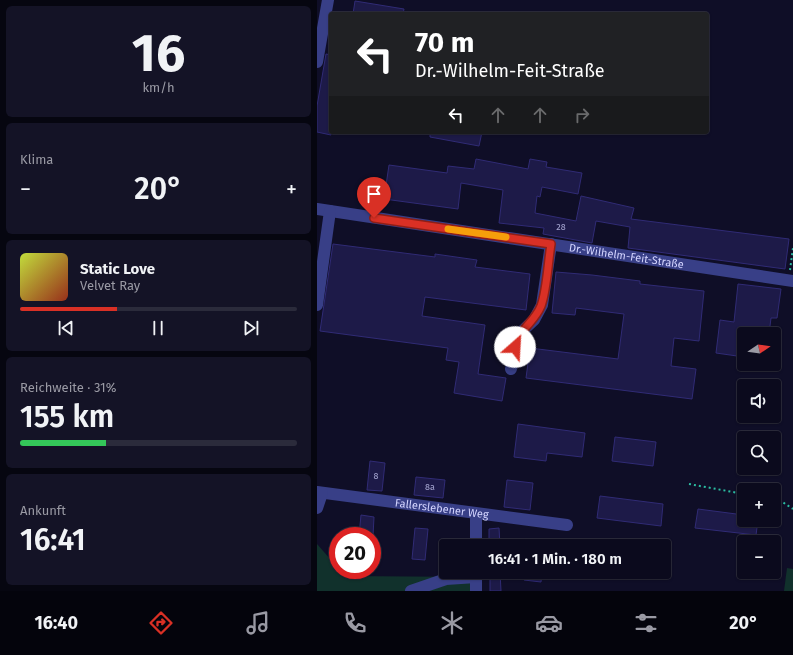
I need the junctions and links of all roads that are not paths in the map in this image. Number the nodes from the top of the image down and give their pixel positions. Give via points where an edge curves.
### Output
1 (328, 0) edge
2 (317, 62) edge
3 (317, 209) edge
4 (330, 211) junction
5 (551, 244) junction
6 (791, 280) edge
7 (317, 305) edge
8 (511, 369) dead end
9 (319, 493) edge
10 (317, 508) edge
11 (476, 514) junction
12 (567, 525) dead end
13 (476, 539) edge
14 (446, 579) edge
15 (476, 579) edge
16 (411, 591) edge
17 (476, 591) edge

1 - 2 street
3 - 4 street, Dr.-Wilhelm-Feit-Straße
4 - 5 street, Dr.-Wilhelm-Feit-Straße
4 - 7 street
5 - 6 street, Dr.-Wilhelm-Feit-Straße
5 - 8 street via 542,305 534,320 517,336
9 - 10 street
9 - 11 street, Fallerslebener Weg
11 - 12 street, Fallerslebener Weg
11 - 13 street
14 - 16 street
15 - 17 street

